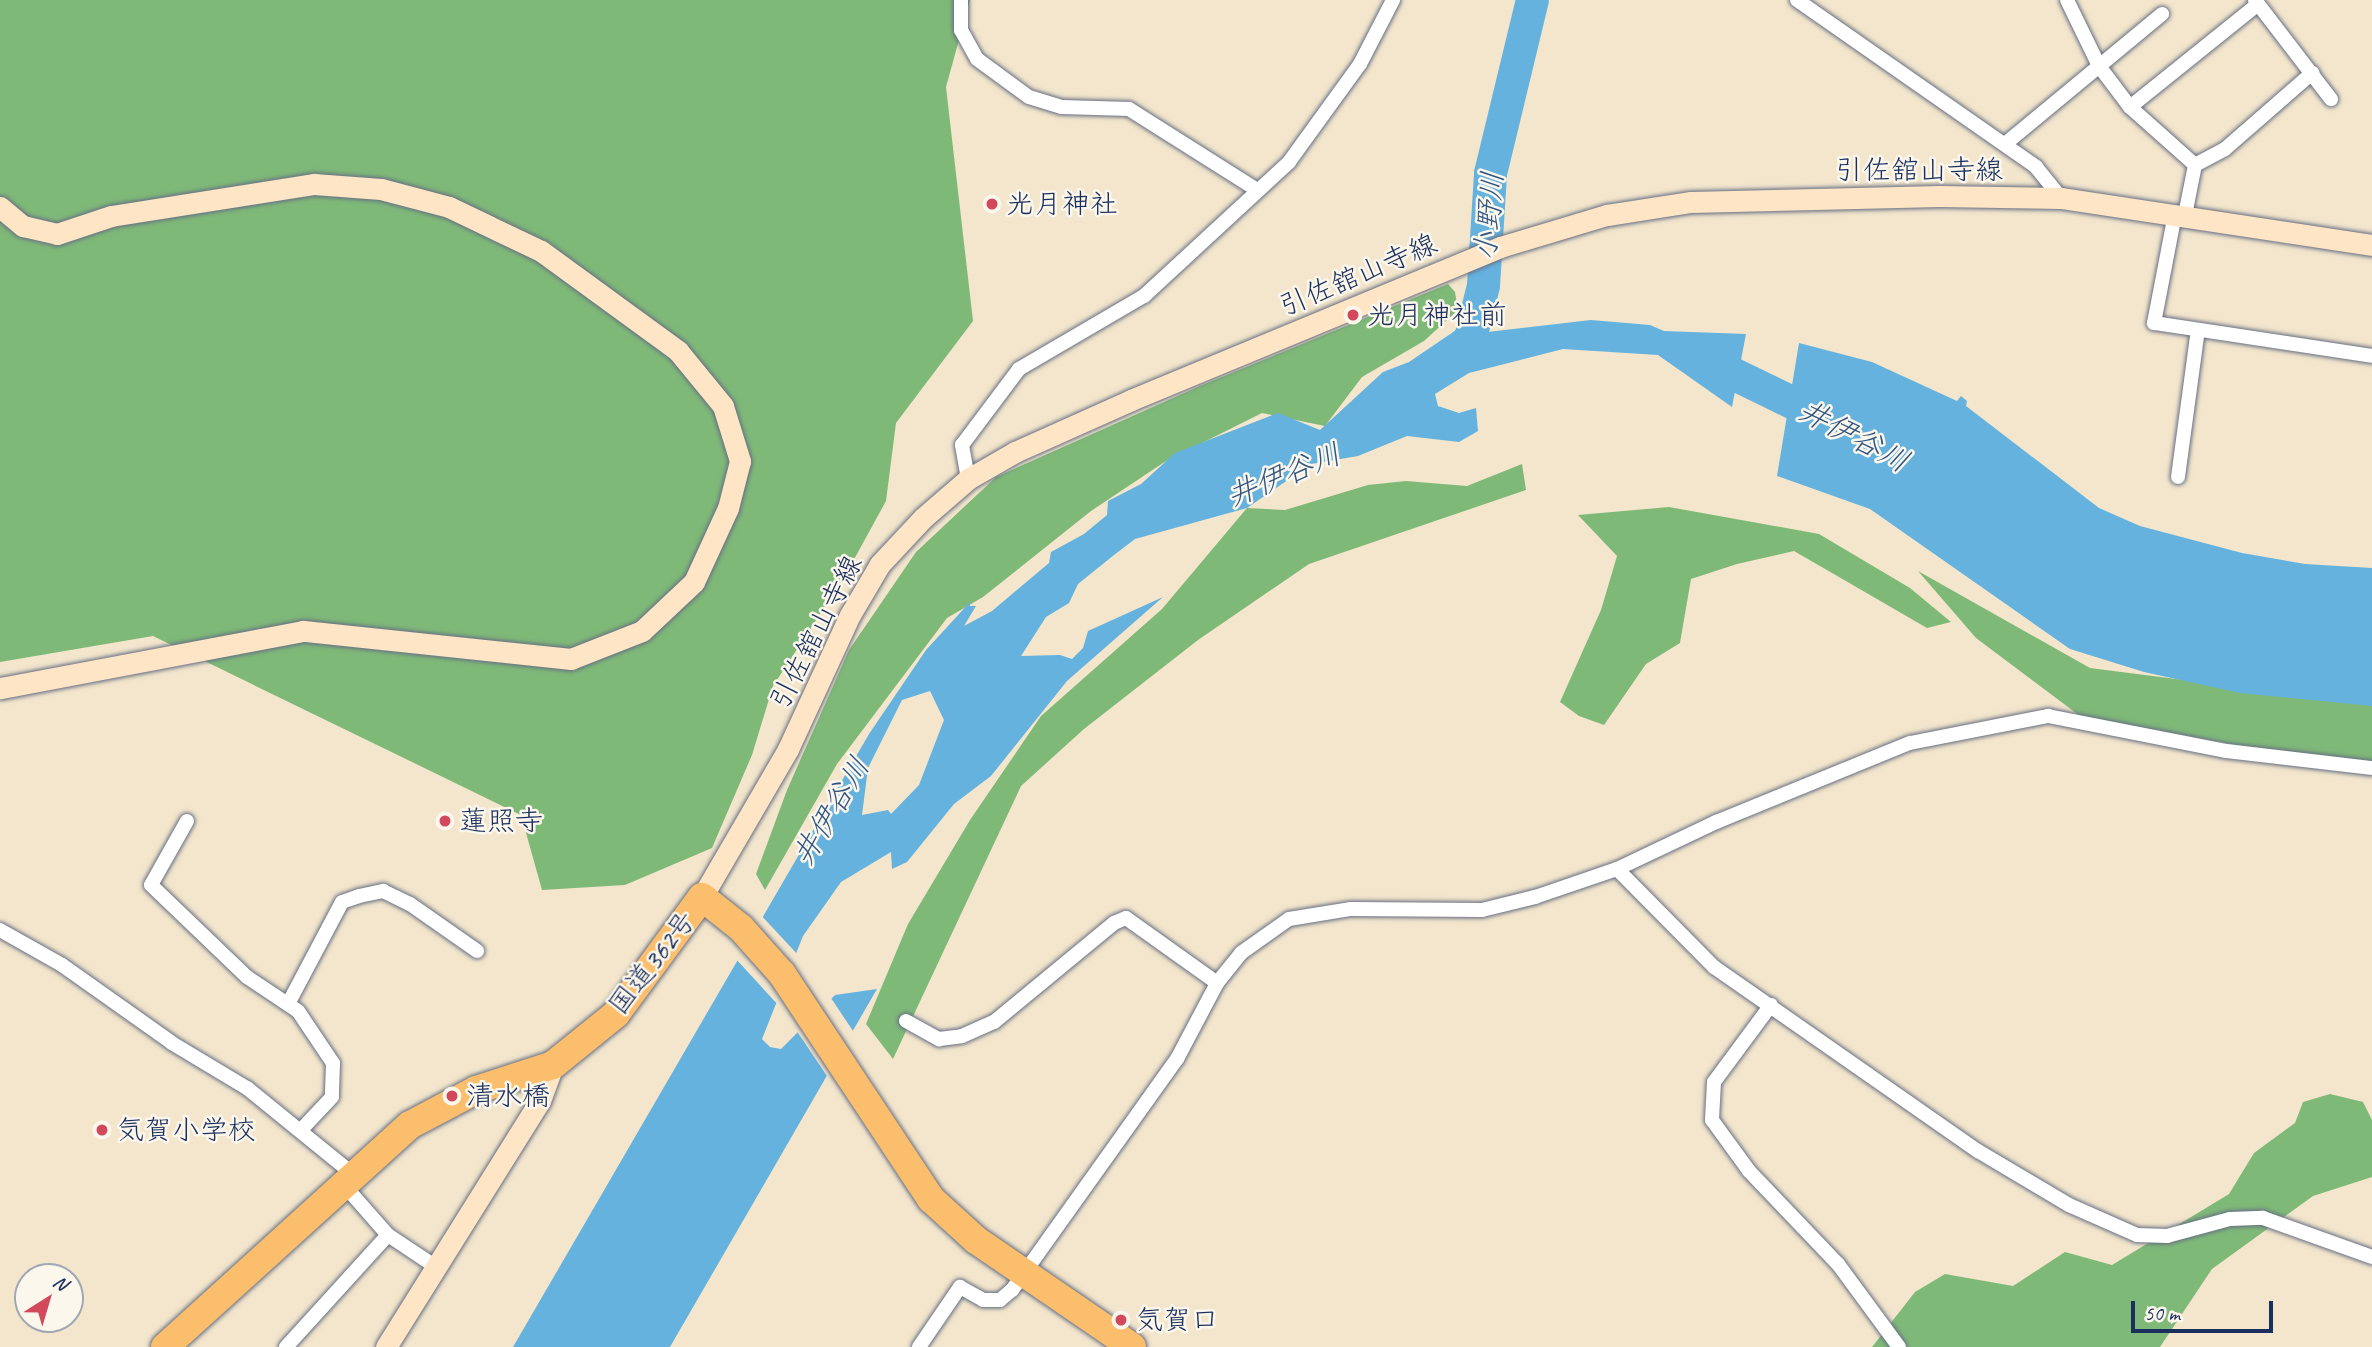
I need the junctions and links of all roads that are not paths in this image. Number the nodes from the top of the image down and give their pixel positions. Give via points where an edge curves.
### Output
1 (961, 0) edge
2 (1393, 0) edge
3 (1797, 0) edge
4 (2067, 0) edge
5 (2256, 2) edge
6 (2162, 15) dead end
7 (2099, 66) junction
8 (2312, 73) junction
9 (2331, 99) dead end
10 (2130, 107) junction
11 (2005, 144) junction
12 (2195, 165) junction
13 (1257, 190) junction
14 (2061, 198) junction
15 (0, 208) edge
16 (2180, 214) junction
17 (2372, 244) edge
18 (2198, 330) junction
19 (2372, 356) edge
20 (2178, 477) dead end
21 (968, 479) junction
22 (0, 688) edge
23 (2372, 768) edge
24 (187, 821) dead end
25 (1617, 869) junction
26 (702, 897) junction
27 (0, 930) edge
28 (477, 951) dead end
29 (1217, 983) junction
30 (288, 1004) junction
31 (1771, 1005) junction
32 (906, 1021) dead end
33 (553, 1065) junction
34 (302, 1129) junction
35 (349, 1180) junction
36 (388, 1235) junction
37 (2372, 1257) edge
38 (436, 1268) junction
39 (1021, 1273) junction
40 (165, 1347) edge
41 (286, 1347) edge
42 (386, 1347) edge
43 (919, 1347) edge
44 (1132, 1347) edge
45 (1899, 1347) edge

1 - 13 street via 961,30 977,59 1029,97 1062,107 1129,109
2 - 13 street via 1360,64 1289,162
3 - 11 street
4 - 7 street
5 - 8 street
5 - 10 street
6 - 7 street
7 - 10 street
7 - 11 street
8 - 9 street
8 - 12 street via 2225,149
10 - 12 street
11 - 14 street via 2036,167
12 - 16 street
13 - 21 street via 1144,296 1019,369 962,445
14 - 16 street, 引佐舘山寺線
14 - 21 street, 引佐舘山寺線 via 1691,202 1606,215 1448,267 1131,400 1015,452
15 - 22 street via 23,226 57,234 111,216 314,184 381,189 449,207 541,251 678,351 723,406 740,461 728,508 694,582 642,631 571,659 303,631
16 - 17 street, 引佐舘山寺線
16 - 18 street via 2154,323
18 - 19 street
18 - 20 street
21 - 26 street, 引佐舘山寺線 via 880,564 850,615 788,750
23 - 25 street via 2227,751 2048,716 1910,743 1716,822
24 - 30 street via 151,885 247,977
25 - 29 street via 1482,910 1351,909 1289,919 1241,953
25 - 31 street via 1714,967
26 - 33 highway, 国道362号 via 616,1014
26 - 39 highway, 国道362号 via 782,974 931,1199
27 - 34 street via 62,965
28 - 30 street via 410,904 383,891 359,897 342,902
29 - 32 street via 1126,918 994,1022 939,1040
29 - 39 street via 1177,1059
30 - 34 street via 298,1010 333,1063 332,1097
31 - 37 street via 1978,1151 2069,1205 2137,1235 2167,1236 2230,1219 2263,1219
31 - 45 street via 1714,1082 1712,1120 1749,1171 1838,1265
33 - 35 highway, 国道362号 via 476,1090 410,1125
33 - 38 street via 540,1101
34 - 35 street
35 - 36 street
35 - 40 highway, 国道362号
36 - 38 street
36 - 41 street
38 - 42 street
39 - 43 street via 1000,1300 983,1300 960,1287
39 - 44 highway, 国道362号

